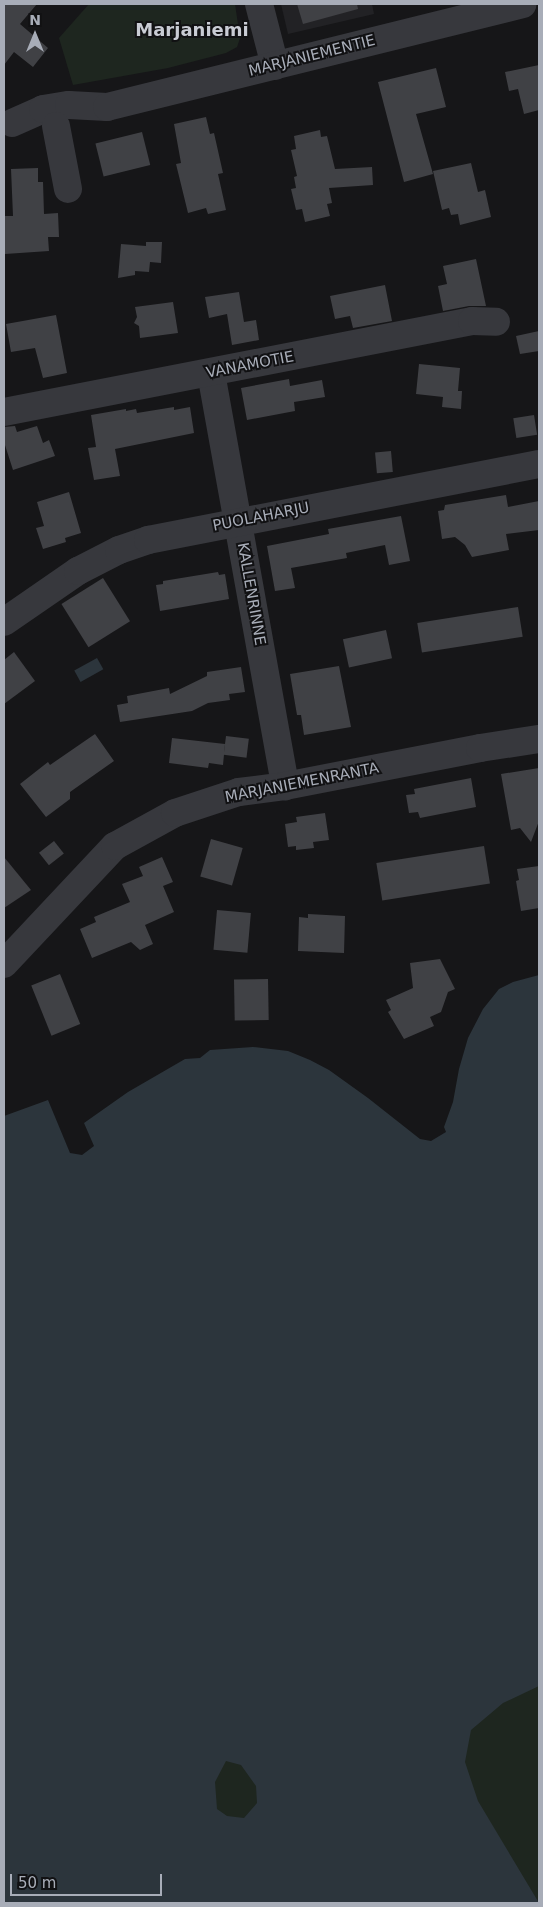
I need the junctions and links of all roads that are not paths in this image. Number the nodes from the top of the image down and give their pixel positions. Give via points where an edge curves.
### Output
1 (258, 4) edge
2 (522, 4) edge
3 (274, 66) junction
4 (102, 107) junction
5 (8, 122) edge
6 (56, 126) junction
7 (68, 189) dead end
8 (496, 322) dead end
9 (211, 373) junction
10 (4, 412) edge
11 (539, 464) edge
12 (238, 522) junction
13 (4, 622) edge
14 (539, 740) edge
15 (285, 786) junction
16 (4, 964) edge

1 - 3 street
2 - 3 street, MARJANIEMENTIE
3 - 4 street, MARJANIEMENTIE
4 - 5 street, MARJANIEMENTIE via 69,105 43,109
4 - 6 street, MARJANIEMENTIE via 71,123
5 - 6 street, MARJANIEMENTIE
6 - 7 street
8 - 9 street, VANAMOTIE via 472,321
9 - 10 street, VANAMOTIE
9 - 12 street, KALLENRINNE
11 - 12 street, PUOLAHARJU
12 - 13 street, PUOLAHARJU via 175,533 119,550 78,571
12 - 15 street, KALLENRINNE
14 - 15 street, MARJANIEMENRANTA via 480,748
15 - 16 street, MARJANIEMENRANTA via 239,792 202,803 148,826 115,846

